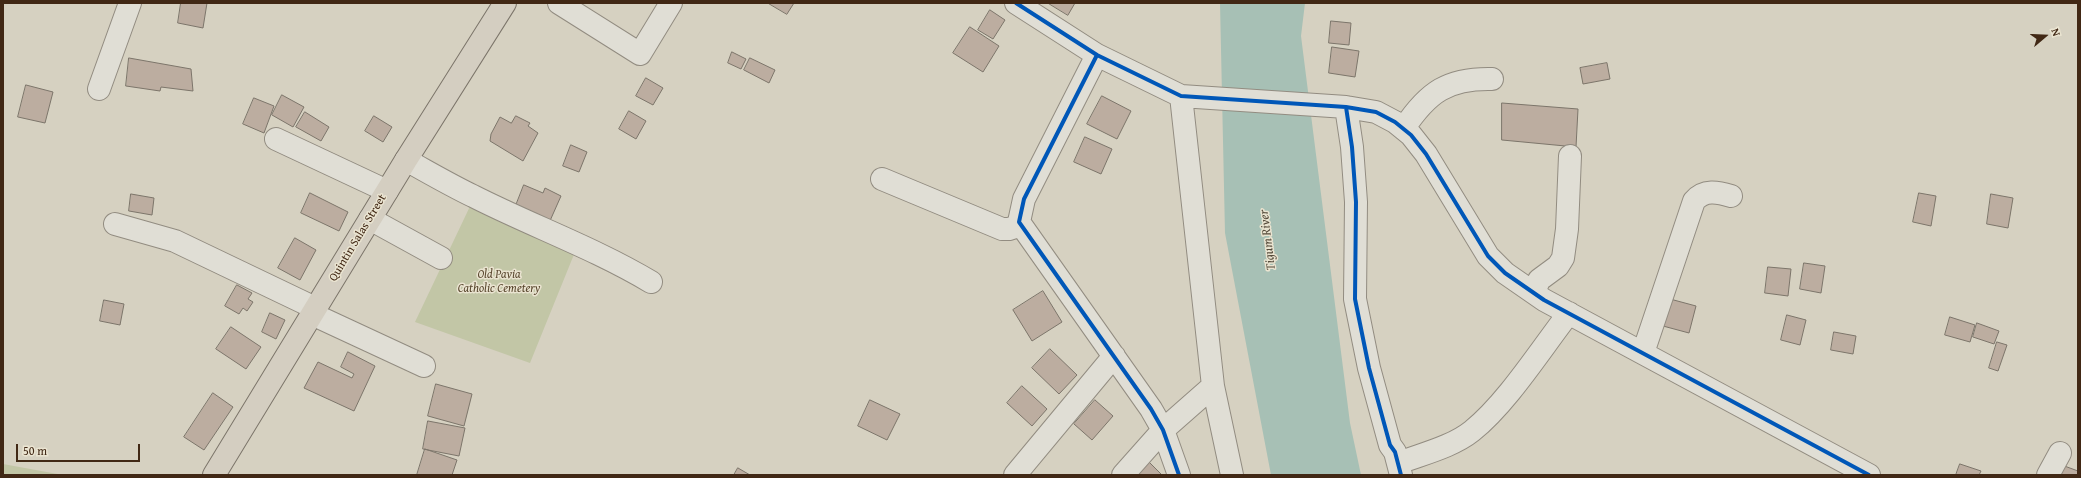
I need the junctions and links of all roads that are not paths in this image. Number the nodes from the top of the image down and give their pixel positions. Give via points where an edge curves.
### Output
1 (130, 3) edge
2 (505, 3) edge
3 (559, 3) edge
4 (671, 3) edge
5 (1016, 3) edge
6 (1097, 55) junction
7 (1492, 79) dead end
8 (99, 89) dead end
9 (1187, 97) junction
10 (1339, 107) junction
11 (1404, 128) junction
12 (276, 138) dead end
13 (1570, 156) dead end
14 (406, 160) junction
15 (882, 179) dead end
16 (387, 191) junction
17 (1731, 196) dead end
18 (370, 219) junction
19 (115, 224) dead end
20 (1021, 225) junction
21 (441, 258) dead end
22 (651, 282) dead end
23 (1534, 293) junction
24 (314, 311) junction
25 (1569, 313) junction
26 (1643, 353) junction
27 (1114, 356) junction
28 (424, 366) dead end
29 (1213, 386) junction
30 (1163, 430) junction
31 (2060, 453) dead end
32 (1400, 469) edge
33 (214, 475) edge
34 (1015, 475) edge
35 (1123, 475) edge
36 (1179, 475) edge
37 (1232, 475) edge
38 (1869, 475) edge
39 (2048, 475) edge

1 - 8 street
2 - 14 main road, Quintin Salas Street
3 - 4 street via 640,54
5 - 6 street
6 - 9 street
6 - 20 street via 1024,199 1020,212
7 - 11 street via 1459,81 1444,86 1423,101
9 - 10 street
9 - 29 street
10 - 11 street via 1376,112
10 - 32 street via 1352,147 1356,202 1355,299 1369,368 1390,445
11 - 23 street via 1426,154 1488,256 1505,273
12 - 16 street
13 - 23 street via 1567,229 1563,258 1558,266 1539,280
14 - 16 main road, Quintin Salas Street
14 - 22 street via 473,197 623,265
15 - 20 street via 1002,229
16 - 18 main road, Quintin Salas Street
17 - 26 street via 1718,192 1707,193 1698,196 1694,201
18 - 21 street
18 - 24 main road, Quintin Salas Street
19 - 24 street via 175,241
20 - 27 street
23 - 25 street
24 - 28 street
24 - 33 main road, Quintin Salas Street
25 - 26 street
25 - 32 street via 1502,400 1471,432
26 - 38 street
27 - 30 street
27 - 34 street
29 - 30 street
29 - 37 street
30 - 35 street
30 - 36 street
31 - 39 street

